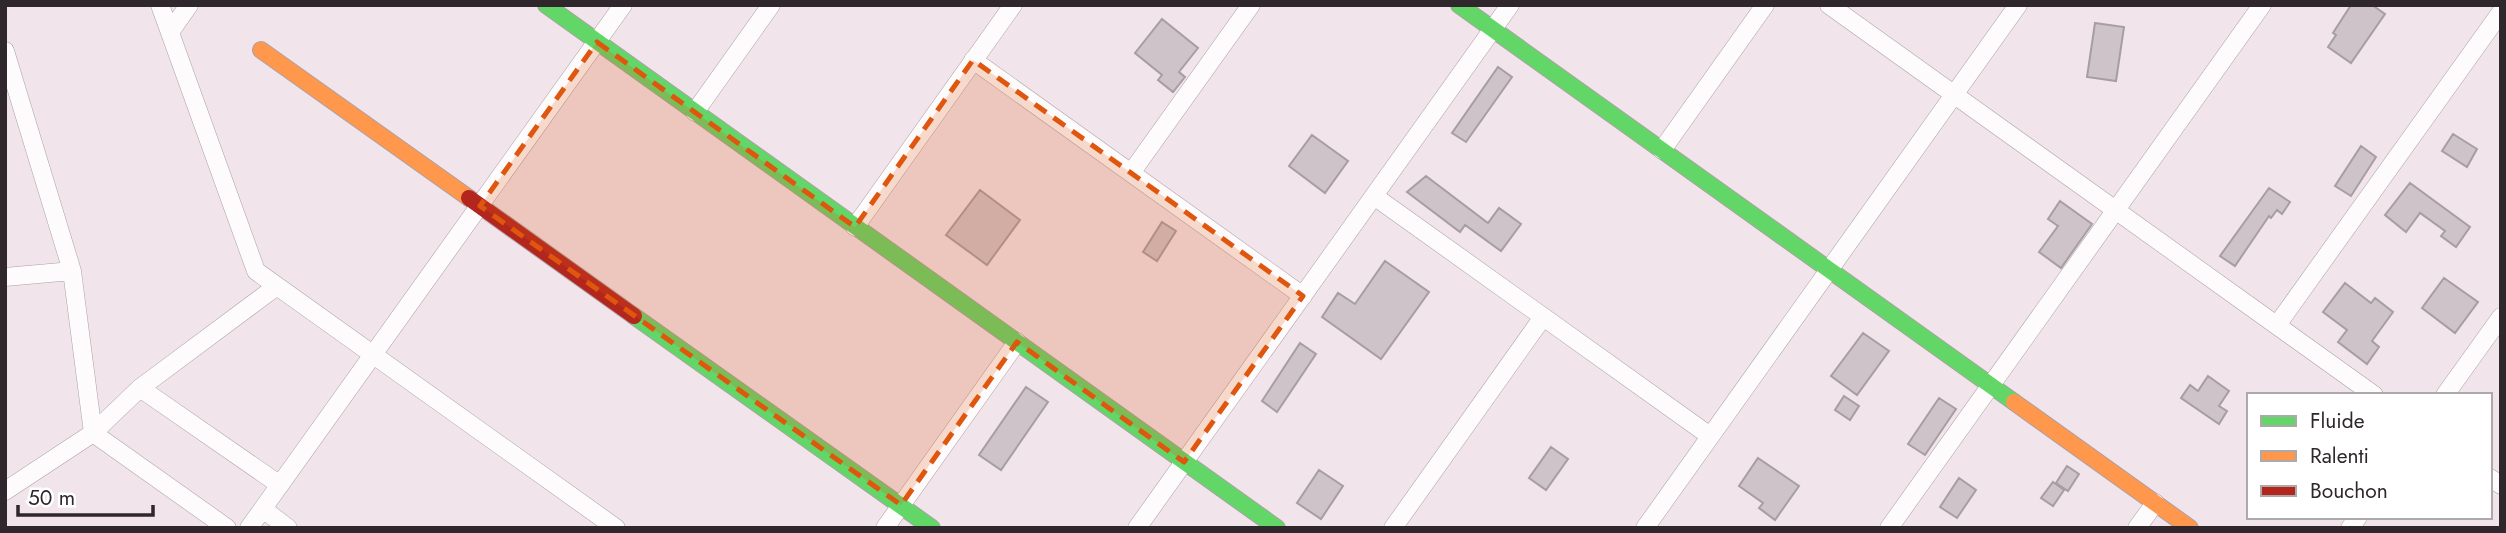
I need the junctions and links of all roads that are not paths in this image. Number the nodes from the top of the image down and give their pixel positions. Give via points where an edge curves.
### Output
1 (160, 5) edge
2 (189, 5) edge
3 (546, 5) edge
4 (623, 5) edge
5 (771, 5) edge
6 (1013, 5) edge
7 (1251, 5) edge
8 (1459, 5) edge
9 (1510, 5) edge
10 (1765, 5) edge
11 (1829, 5) edge
12 (2018, 5) edge
13 (2262, 5) edge
14 (2501, 12) edge
15 (1493, 30) junction
16 (170, 32) junction
17 (597, 42) junction
18 (261, 50) dead end
19 (5, 51) edge
20 (973, 60) junction
21 (1954, 95) junction
22 (695, 112) junction
23 (1662, 150) junction
24 (1131, 173) junction
25 (1374, 196) junction
26 (480, 206) junction
27 (2116, 210) junction
28 (855, 227) junction
29 (1829, 270) junction
30 (72, 271) junction
31 (5, 277) edge
32 (277, 286) junction
33 (1303, 296) junction
34 (1543, 317) junction
35 (2501, 317) edge
36 (2277, 326) junction
37 (1017, 342) junction
38 (373, 354) junction
39 (1991, 385) junction
40 (140, 388) junction
41 (2371, 393) edge
42 (2446, 393) edge
43 (93, 433) junction
44 (1710, 436) junction
45 (1184, 461) junction
46 (280, 485) junction
47 (5, 491) edge
48 (2155, 502) junction
49 (901, 505) junction
50 (262, 509) junction
51 (227, 528) edge
52 (250, 528) edge
53 (288, 528) edge
54 (616, 528) edge
55 (885, 528) edge
56 (932, 528) edge
57 (1137, 528) edge
58 (1277, 528) edge
59 (1393, 528) edge
60 (1645, 528) edge
61 (1889, 528) edge
62 (2137, 528) edge
63 (2190, 528) edge

1 - 16 street
2 - 16 street
3 - 17 street
4 - 17 street
5 - 22 street
6 - 20 street
7 - 24 street
8 - 15 street
9 - 15 street
10 - 23 street
11 - 21 street
12 - 21 street
13 - 27 street
14 - 36 street
15 - 23 street
15 - 25 street
16 - 32 street via 256,271
17 - 22 street
17 - 26 street
18 - 26 street
19 - 30 street
20 - 24 street
20 - 28 street
21 - 27 street
21 - 29 street
22 - 28 street
23 - 29 street
24 - 33 street
25 - 33 street
25 - 34 street
26 - 38 street
26 - 49 street
27 - 36 street
27 - 39 street
28 - 37 street
29 - 39 street
29 - 44 street
30 - 31 street
30 - 43 street
32 - 38 street
32 - 40 street
33 - 45 street
34 - 44 street
34 - 59 street
35 - 42 street
36 - 41 street
37 - 45 street
37 - 49 street
38 - 46 street
38 - 54 street
39 - 48 street
39 - 61 street
40 - 43 street
40 - 46 street
43 - 47 street
43 - 51 street
44 - 60 street
45 - 57 street
45 - 58 street
46 - 50 street
48 - 62 street
48 - 63 street
49 - 55 street
49 - 56 street
50 - 52 street
50 - 53 street

